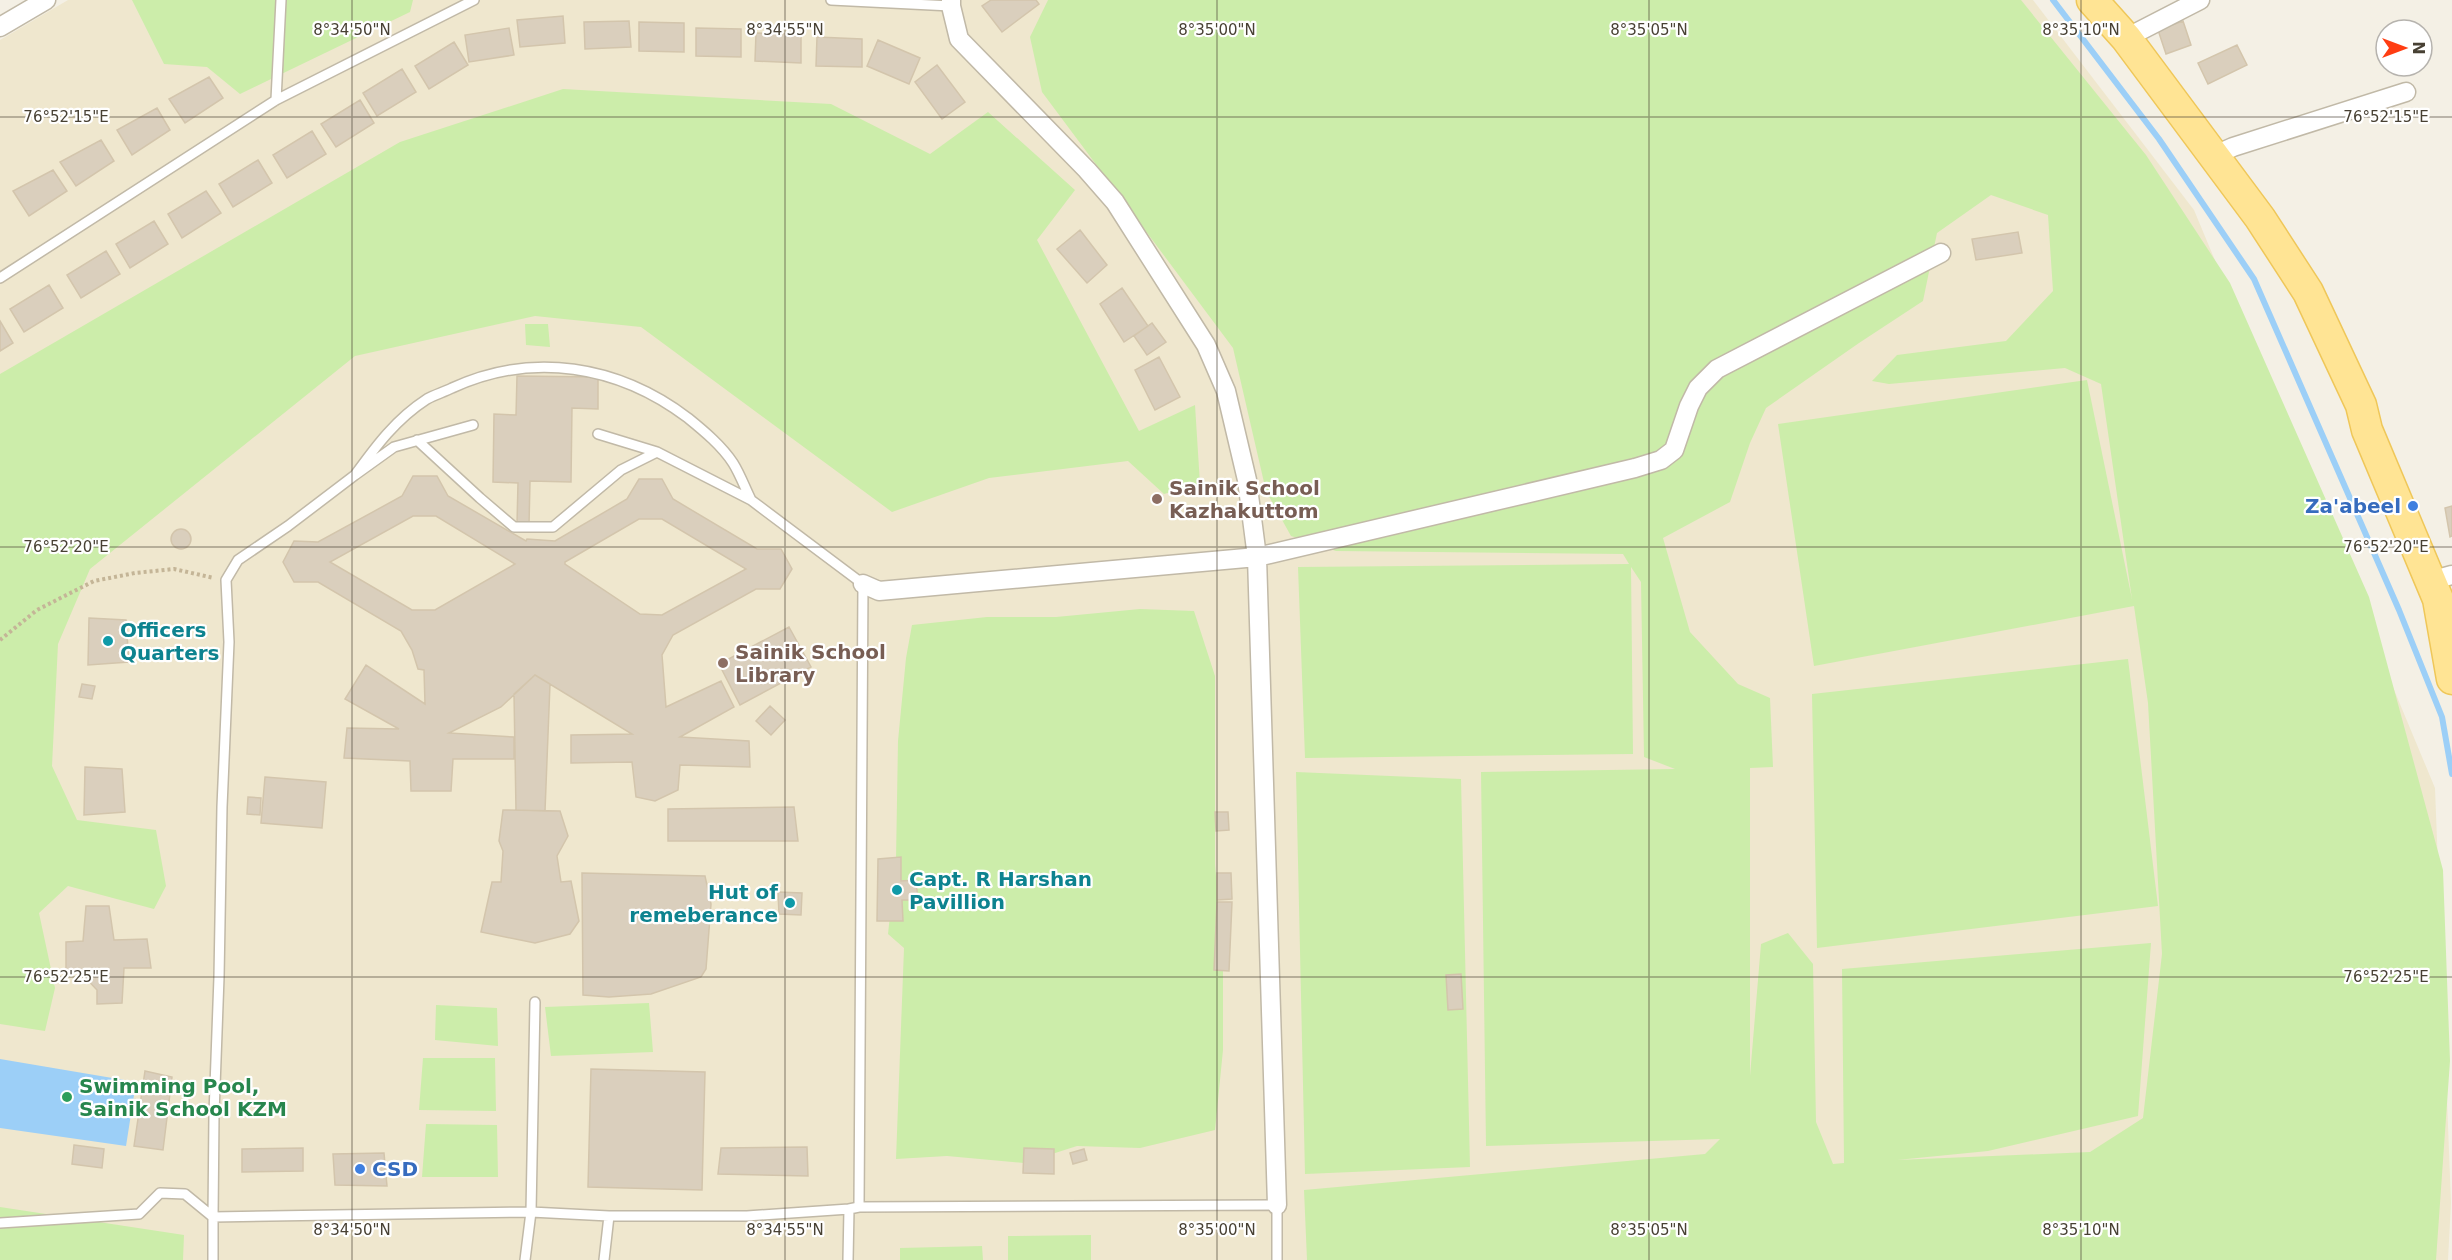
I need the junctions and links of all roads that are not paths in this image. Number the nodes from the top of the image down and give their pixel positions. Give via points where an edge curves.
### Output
1 (46, 0) edge
2 (281, 0) edge
3 (474, 0) edge
4 (831, 0) edge
5 (2082, 0) edge
6 (2092, 0) edge
7 (2200, 0) edge
8 (951, 3) edge
9 (0, 27) edge
10 (2126, 38) junction
11 (2406, 92) dead end
12 (276, 100) junction
13 (2213, 156) junction
14 (1941, 253) dead end
15 (0, 278) edge
16 (473, 425) dead end
17 (2367, 430) junction
18 (598, 434) dead end
19 (417, 440) junction
20 (657, 452) junction
21 (355, 474) junction
22 (751, 500) junction
23 (1257, 557) junction
24 (2441, 578) edge
25 (863, 584) junction
26 (2452, 679) edge
27 (535, 1002) dead end
28 (1277, 1205) junction
29 (854, 1208) junction
30 (531, 1212) junction
31 (609, 1216) junction
32 (213, 1217) junction
33 (0, 1223) edge
34 (213, 1260) edge
35 (525, 1260) edge
36 (604, 1260) edge
37 (848, 1260) edge
38 (1277, 1260) edge

1 - 9 street
2 - 12 lane
3 - 12 lane
4 - 8 lane
5 - 17 main road via 2203,156 2266,246 2305,309
6 - 10 main road
7 - 10 street
8 - 23 street via 959,39 1088,170 1114,202 1206,345 1226,391 1247,480
10 - 13 main road
11 - 13 street
12 - 15 lane
13 - 17 main road via 2260,218 2308,292 2361,405
14 - 23 street via 1717,369 1698,388 1674,450 1660,460
16 - 19 lane
17 - 24 main road
18 - 20 lane
19 - 20 lane via 514,526 553,526 621,471
19 - 21 lane via 394,447
20 - 22 lane
21 - 22 lane via 399,420 429,398 504,370 546,367 594,372 634,386 672,406 705,432 732,462
21 - 32 lane via 238,560 226,580 229,642
22 - 25 lane
23 - 25 street via 879,591
23 - 28 street
24 - 26 main road via 2438,599
25 - 29 lane
27 - 30 lane
28 - 29 lane
28 - 38 lane
29 - 31 lane via 747,1216
29 - 37 lane
30 - 31 lane
30 - 32 lane
30 - 35 lane
31 - 36 lane
32 - 33 lane via 185,1194 160,1193 139,1214
32 - 34 lane

